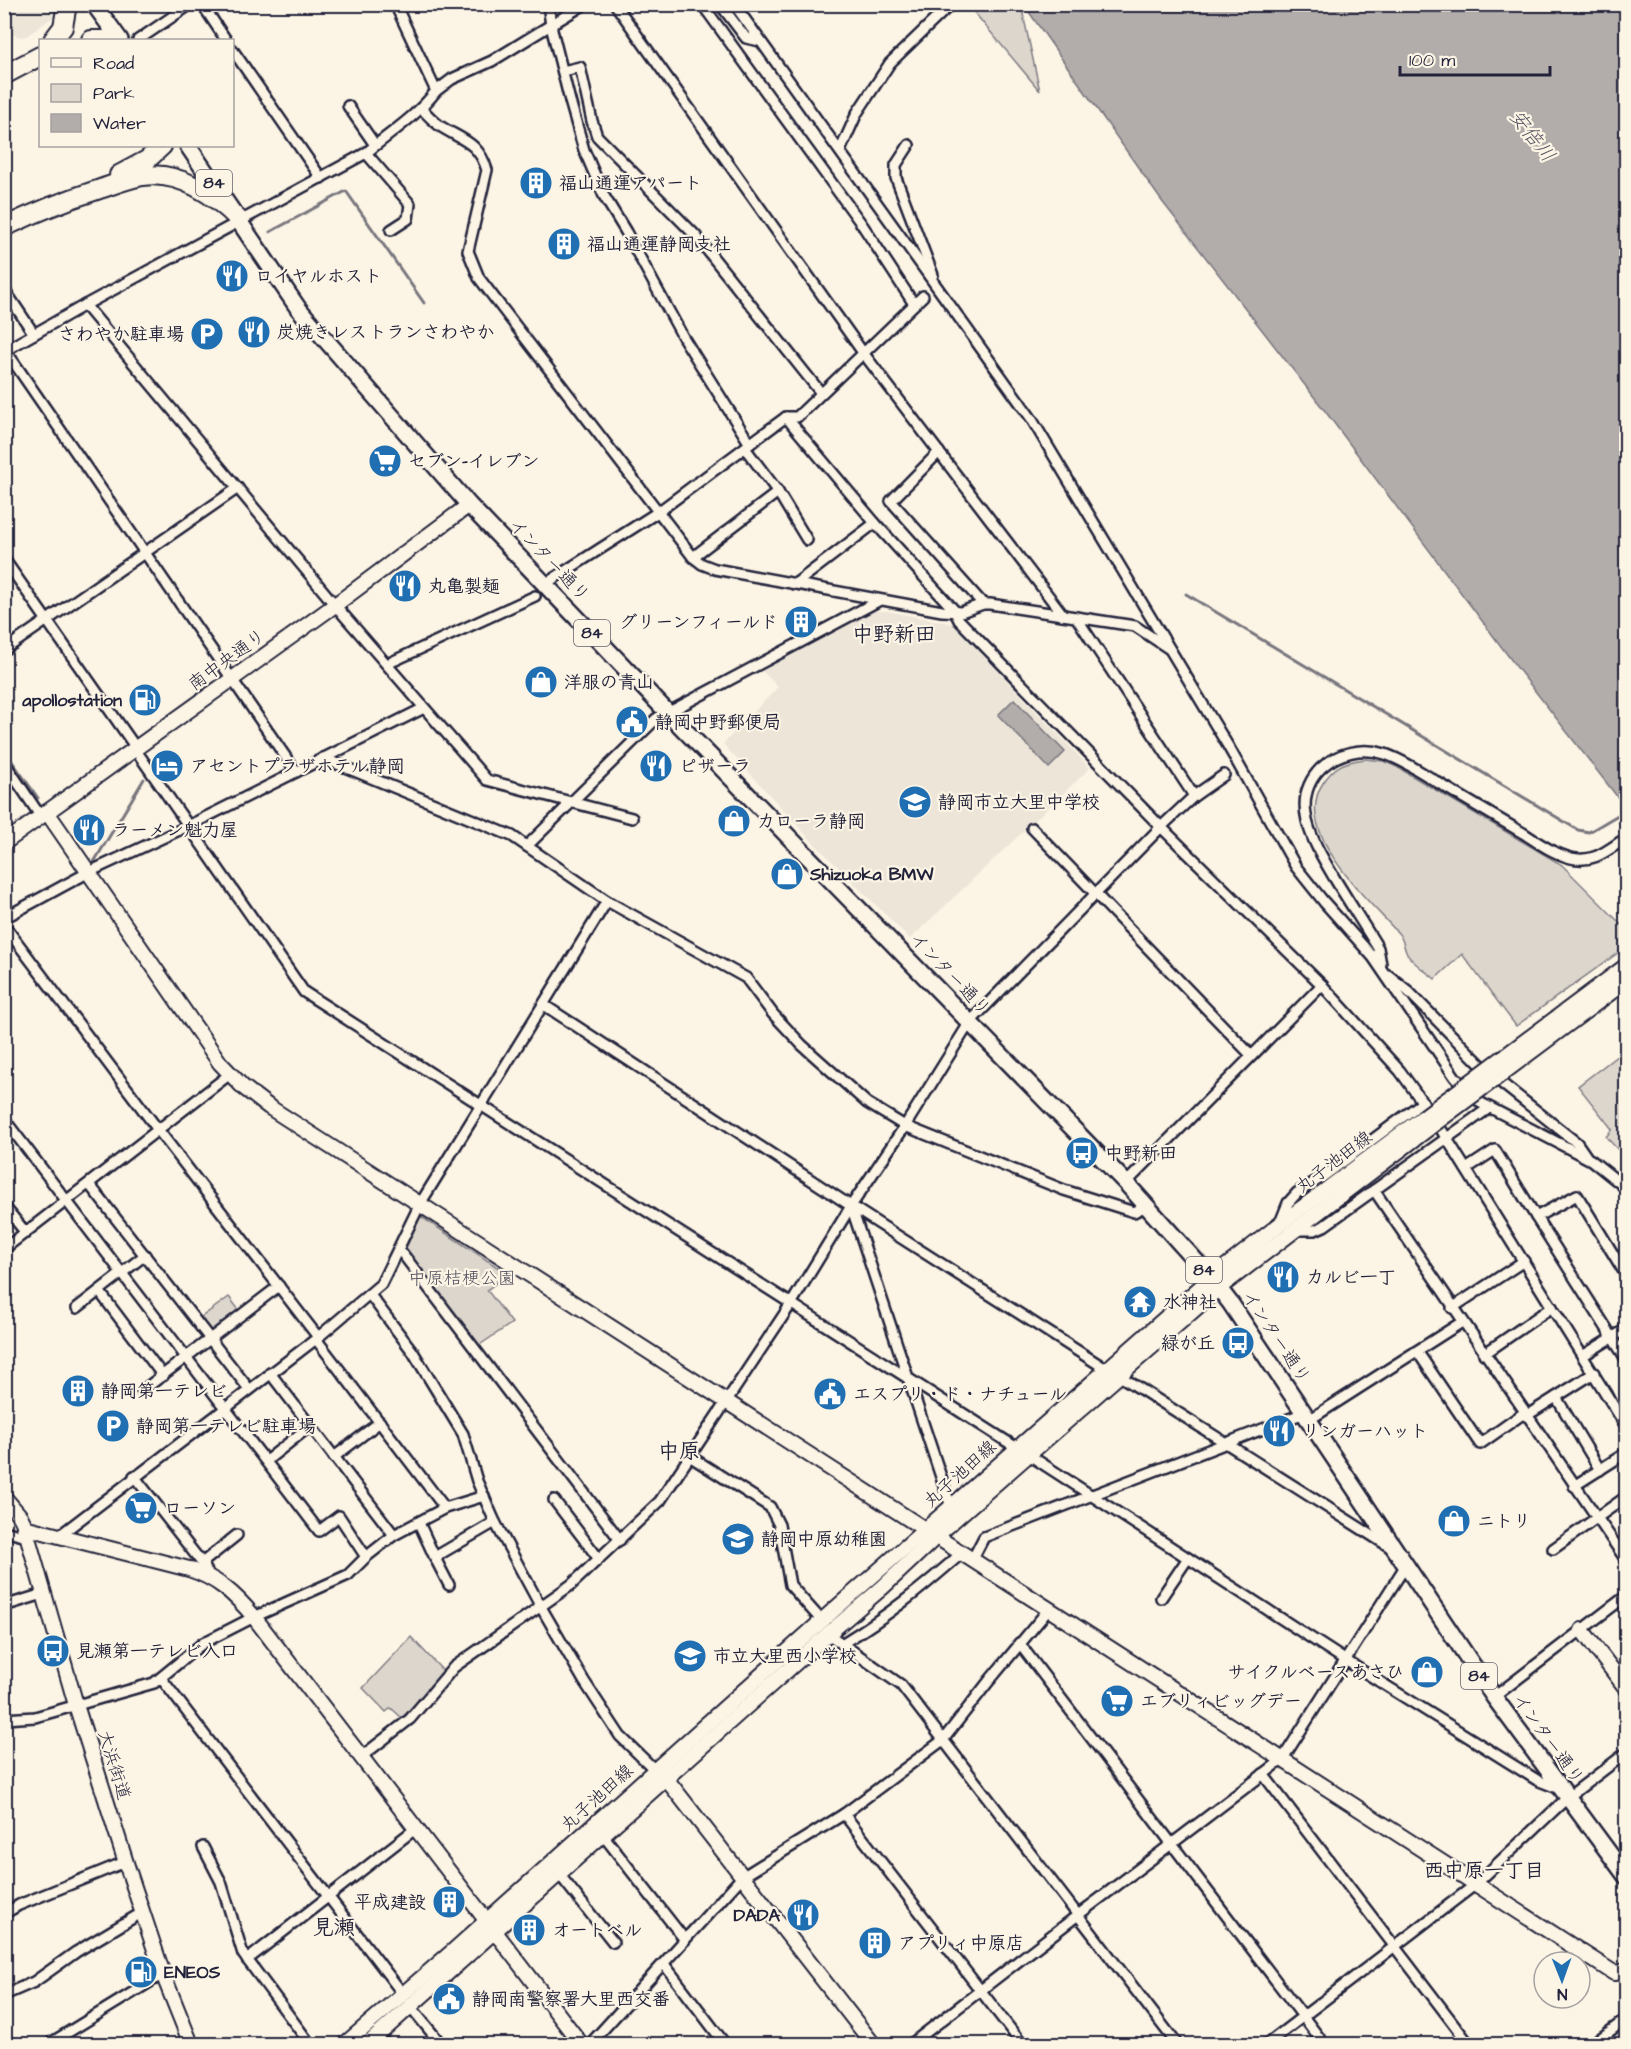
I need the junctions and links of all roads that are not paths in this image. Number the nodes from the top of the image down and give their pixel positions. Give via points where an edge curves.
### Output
1 (67, 4) edge
2 (94, 4) edge
3 (190, 4) edge
4 (202, 4) edge
5 (395, 4) edge
6 (548, 4) edge
7 (585, 4) edge
8 (615, 4) edge
9 (702, 4) edge
10 (720, 4) edge
11 (734, 4) edge
12 (951, 4) edge
13 (551, 26) junction
14 (54, 39) edge
15 (119, 39) edge
16 (139, 39) edge
17 (225, 39) edge
18 (760, 41) junction
19 (39, 52) edge
20 (234, 53) edge
21 (39, 57) edge
22 (12, 71) edge
23 (563, 71) junction
24 (436, 91) junction
25 (348, 106) dead end
26 (422, 109) junction
27 (852, 126) junction
28 (830, 137) junction
29 (375, 145) junction
30 (909, 145) dead end
31 (161, 147) edge
32 (189, 147) edge
33 (840, 152) junction
34 (366, 153) junction
35 (321, 178) junction
36 (82, 195) junction
37 (41, 210) junction
38 (4, 220) edge
39 (240, 221) junction
40 (4, 227) edge
41 (390, 230) dead end
42 (934, 283) junction
43 (4, 289) edge
44 (923, 296) dead end
45 (914, 304) junction
46 (85, 305) junction
47 (34, 334) junction
48 (5, 351) edge
49 (864, 354) junction
50 (821, 393) junction
51 (786, 417) junction
52 (747, 446) junction
53 (939, 452) junction
54 (238, 488) junction
55 (778, 492) junction
56 (469, 505) junction
57 (658, 512) junction
58 (875, 523) junction
59 (807, 540) dead end
60 (145, 552) junction
61 (693, 557) junction
62 (4, 559) edge
63 (545, 584) junction
64 (795, 584) junction
65 (535, 596) dead end
66 (880, 600) junction
67 (982, 604) junction
68 (335, 605) junction
69 (954, 610) junction
70 (1063, 615) junction
71 (1076, 617) junction
72 (47, 621) junction
73 (1170, 649) junction
74 (4, 650) edge
75 (387, 664) junction
76 (232, 678) junction
77 (424, 708) junction
78 (668, 713) junction
79 (135, 748) junction
80 (323, 758) junction
81 (4, 762) edge
82 (296, 772) junction
83 (1224, 775) dead end
84 (1194, 796) junction
85 (574, 802) junction
86 (44, 814) junction
87 (632, 818) dead end
88 (188, 826) junction
89 (1161, 827) junction
90 (1032, 828) dead end
91 (1620, 842) dead end
92 (4, 843) edge
93 (527, 846) junction
94 (89, 872) junction
95 (1096, 893) junction
96 (607, 901) junction
97 (4, 918) edge
98 (4, 925) edge
99 (1626, 966) edge
100 (1383, 970) junction
101 (1626, 981) edge
102 (1322, 985) junction
103 (544, 1005) junction
104 (970, 1022) junction
105 (1251, 1055) junction
106 (230, 1074) junction
107 (1423, 1102) junction
108 (482, 1105) junction
109 (1489, 1108) junction
110 (4, 1119) edge
111 (905, 1126) junction
112 (159, 1131) junction
113 (1446, 1137) junction
114 (1587, 1158) junction
115 (1466, 1169) junction
116 (1126, 1183) junction
117 (89, 1184) junction
118 (1626, 1188) edge
119 (1374, 1190) junction
120 (67, 1200) junction
121 (420, 1204) junction
122 (4, 1206) edge
123 (851, 1206) junction
124 (1146, 1206) junction
125 (1536, 1217) junction
126 (1289, 1226) junction
127 (26, 1233) junction
128 (4, 1249) edge
129 (399, 1249) junction
130 (145, 1255) junction
131 (1524, 1261) junction
132 (123, 1272) junction
133 (1626, 1275) edge
134 (1215, 1283) junction
135 (279, 1286) junction
136 (99, 1291) junction
137 (370, 1295) junction
138 (791, 1304) junction
139 (1552, 1307) junction
140 (77, 1308) dead end
141 (1452, 1308) junction
142 (1462, 1322) junction
143 (1626, 1329) edge
144 (317, 1338) junction
145 (1613, 1338) junction
146 (210, 1339) junction
147 (1417, 1351) junction
148 (1484, 1353) junction
149 (1584, 1355) junction
150 (188, 1358) junction
151 (1626, 1359) edge
152 (1106, 1369) junction
153 (1594, 1372) junction
154 (270, 1373) junction
155 (163, 1376) junction
156 (1120, 1376) junction
157 (908, 1378) junction
158 (249, 1389) junction
159 (142, 1391) dead end
160 (1556, 1397) junction
161 (726, 1403) junction
162 (225, 1407) junction
163 (1525, 1414) junction
164 (1307, 1416) junction
165 (380, 1422) junction
166 (310, 1426) junction
167 (1626, 1426) edge
168 (1226, 1443) junction
169 (1023, 1452) junction
170 (1626, 1453) edge
171 (334, 1457) junction
172 (691, 1457) junction
173 (266, 1461) junction
174 (1600, 1470) junction
175 (134, 1476) junction
176 (1574, 1486) junction
177 (484, 1496) junction
178 (1089, 1496) junction
179 (4, 1497) edge
180 (1626, 1497) edge
181 (554, 1500) dead end
182 (951, 1507) junction
183 (445, 1508) junction
184 (4, 1512) edge
185 (1597, 1518) junction
186 (495, 1522) junction
187 (419, 1523) junction
188 (24, 1527) junction
189 (4, 1531) edge
190 (931, 1533) junction
191 (60, 1535) junction
192 (237, 1535) dead end
193 (394, 1535) junction
194 (620, 1540) junction
195 (1553, 1549) dead end
196 (1397, 1551) junction
197 (366, 1557) junction
198 (967, 1557) junction
199 (1188, 1558) junction
200 (599, 1559) junction
201 (436, 1560) junction
202 (1626, 1560) edge
203 (202, 1563) junction
204 (1406, 1565) junction
205 (210, 1577) junction
206 (449, 1586) dead end
207 (43, 1594) junction
208 (1626, 1596) edge
209 (1161, 1598) dead end
210 (4, 1606) edge
211 (541, 1607) junction
212 (1049, 1609) junction
213 (254, 1617) junction
214 (825, 1628) junction
215 (1582, 1630) junction
216 (843, 1643) junction
217 (1019, 1643) junction
218 (1345, 1660) junction
219 (161, 1678) junction
220 (1626, 1688) edge
221 (1494, 1697) junction
222 (76, 1705) junction
223 (4, 1719) edge
224 (943, 1740) junction
225 (1626, 1753) edge
226 (361, 1757) junction
227 (1282, 1760) junction
228 (1263, 1774) junction
229 (660, 1775) junction
230 (1564, 1793) junction
231 (844, 1814) junction
232 (415, 1828) junction
233 (603, 1835) junction
234 (1172, 1843) junction
235 (203, 1847) dead end
236 (125, 1862) junction
237 (559, 1874) junction
238 (1626, 1876) edge
239 (742, 1877) junction
240 (1476, 1884) junction
241 (329, 1897) junction
242 (143, 1912) junction
243 (4, 1914) edge
244 (1078, 1915) junction
245 (490, 1927) junction
246 (685, 1940) junction
247 (613, 1942) dead end
248 (1394, 1947) junction
249 (247, 1960) junction
250 (664, 1964) junction
251 (1626, 1971) edge
252 (163, 1974) junction
253 (981, 1990) junction
254 (4, 1995) edge
255 (407, 2000) junction
256 (1303, 2017) junction
257 (1626, 2019) edge
258 (4, 2035) edge
259 (8, 2044) edge
260 (49, 2044) edge
261 (191, 2044) edge
262 (310, 2044) edge
263 (345, 2044) edge
264 (368, 2044) edge
265 (441, 2044) edge
266 (581, 2044) edge
267 (590, 2044) edge
268 (725, 2044) edge
269 (873, 2044) edge
270 (911, 2044) edge
271 (1022, 2044) edge
272 (1177, 2044) edge
273 (1267, 2044) edge
274 (1324, 2044) edge
275 (1469, 2044) edge
276 (1593, 2044) edge

1 - 14 highway via 63,27
2 - 15 main road
3 - 16 street
4 - 17 street
5 - 24 street
6 - 13 street
7 - 13 street
8 - 49 street
9 - 45 street via 863,226
10 - 18 street via 746,38
11 - 18 street
12 - 27 street via 890,63
13 - 23 street
13 - 24 street
18 - 28 street
19 - 22 highway
20 - 35 street
21 - 22 highway
23 - 50 street via 580,67 597,136 696,236
23 - 52 street via 584,150 604,196
24 - 26 street
25 - 29 street
26 - 29 street
26 - 57 street via 438,125 469,142 485,162 487,170 468,251 479,278
27 - 28 street
27 - 33 street
28 - 33 street
29 - 34 street
30 - 42 street via 896,165 896,178
31 - 36 highway via 147,160
32 - 39 main road, インター通り / 84
33 - 42 street
34 - 35 street
34 - 41 street via 410,204 408,219
35 - 39 street
36 - 37 highway
36 - 39 highway via 143,176 164,177 210,194
37 - 38 highway
37 - 40 highway
39 - 46 street
39 - 56 main road, インター通り / 84 via 298,308
42 - 73 street via 1031,418
43 - 47 street
44 - 45 street
45 - 49 street
46 - 47 street
46 - 54 street
47 - 48 street
48 - 60 street
49 - 50 street
49 - 53 street
50 - 51 street via 796,417
51 - 52 street
51 - 58 street
52 - 55 street
52 - 57 street
53 - 67 street via 891,501
53 - 70 street
54 - 60 street
54 - 68 street
55 - 59 street
55 - 61 street
56 - 63 main road, インター通り / 84
56 - 68 street, 南中央通り
57 - 61 street
57 - 63 street
58 - 64 street
58 - 69 street
60 - 72 street
60 - 76 street
61 - 64 street via 715,569
62 - 72 street
63 - 78 main road, インター通り / 84
64 - 66 street
65 - 75 street
66 - 69 street
66 - 78 street
67 - 69 street via 961,612
67 - 70 street
68 - 75 street
68 - 76 street, 南中央通り
69 - 89 street via 959,620
70 - 71 street
71 - 73 street via 1135,626
71 - 84 street
72 - 74 street
72 - 79 street
73 - 100 street via 1296,867
75 - 77 street
76 - 79 street, 南中央通り
76 - 82 street
77 - 80 street
77 - 85 street via 487,780
78 - 85 street via 656,719
78 - 104 main road, インター通り / 84
79 - 86 street, 南中央通り
79 - 88 street
80 - 82 street
80 - 93 street via 512,836
81 - 86 street
82 - 88 street
83 - 84 street
84 - 89 street
85 - 87 street
85 - 93 street
86 - 92 street, 南中央通り
86 - 94 street
88 - 94 street
88 - 108 street via 304,992
89 - 95 street
89 - 102 street
90 - 95 street
91 - 100 street via 1600,856 1586,860 1569,858 1386,754 1358,751 1330,760 1310,783 1305,798 1309,833 1378,948
93 - 96 street
94 - 97 street
94 - 106 street
95 - 104 street
95 - 105 street
96 - 103 street
96 - 111 street via 746,978 802,1045 867,1103
98 - 112 street
99 - 126 street, 丸子池田線, bridge
100 - 109 street via 1455,1077
100 - 114 street via 1490,1074 1577,1143
101 - 126 street, 丸子池田線, bridge
102 - 105 street
102 - 107 street
103 - 108 street
103 - 123 street
104 - 111 street
104 - 116 main road, インター通り / 84
105 - 116 street
106 - 112 street
106 - 121 street via 269,1107
107 - 113 street
107 - 126 street via 1296,1193 1288,1203
108 - 121 street
108 - 138 street
109 - 113 street
109 - 114 street
110 - 120 street
111 - 123 street
111 - 124 street via 1064,1190 1134,1212
112 - 117 street
112 - 135 street
113 - 115 street
113 - 119 street
114 - 118 street
115 - 125 street via 1495,1150
115 - 131 street
116 - 124 main road, インター通り / 84
117 - 120 street
117 - 130 street
119 - 126 street via 1319,1229 1297,1230
119 - 141 street
120 - 127 street
120 - 132 street
121 - 129 street
121 - 161 street
122 - 127 street
123 - 138 street
123 - 152 street
123 - 157 street
124 - 134 main road, インター通り / 84
125 - 133 street via 1577,1196
125 - 145 street
126 - 134 street, 丸子池田線
127 - 128 street
129 - 137 street via 381,1284
129 - 194 street
130 - 132 street
130 - 146 street
131 - 139 street
131 - 141 street
132 - 136 street
132 - 150 street
134 - 152 street, 丸子池田線
134 - 156 street, 丸子池田線
134 - 164 main road, インター通り / 84
135 - 144 street
135 - 146 street
136 - 140 street
136 - 155 street
137 - 144 street
137 - 177 street via 413,1352 463,1434
138 - 157 street
138 - 161 street
139 - 148 street
139 - 149 street
141 - 142 street
142 - 147 street
142 - 148 street
143 - 145 street
144 - 154 street
144 - 165 street
145 - 149 street
145 - 151 street
146 - 150 street
146 - 158 street
147 - 163 street via 1479,1444
147 - 164 street
148 - 163 street
149 - 153 street
150 - 155 street
150 - 162 street
152 - 169 street, 丸子池田線
153 - 160 street
153 - 167 street
154 - 158 street
154 - 166 street
155 - 159 street
156 - 168 street
156 - 169 street, 丸子池田線
157 - 169 street
157 - 182 street
158 - 162 street
160 - 163 street
160 - 174 street
161 - 172 street
161 - 190 street
162 - 173 street
162 - 175 street
163 - 176 street
164 - 168 street
164 - 196 main road, インター通り / 84
165 - 171 street
165 - 183 street
166 - 171 street
166 - 173 street
168 - 178 street
168 - 196 street
169 - 178 street
169 - 182 street, 丸子池田線
169 - 190 street, 丸子池田線
170 - 174 street
171 - 193 street
172 - 194 street via 660,1501
172 - 214 street via 770,1507 782,1538 790,1585
173 - 197 street via 319,1532 339,1516
174 - 176 street
175 - 191 street
175 - 203 street
176 - 185 street
177 - 183 street
177 - 186 street
178 - 198 street via 984,1537
178 - 199 street
179 - 188 street, 大浜街道
180 - 185 street
181 - 200 street
182 - 190 street, 丸子池田線
183 - 187 street
184 - 188 street
185 - 195 street
185 - 202 street
186 - 201 street
186 - 211 street
187 - 193 street
187 - 201 street
188 - 189 street
188 - 191 street
188 - 207 street, 大浜街道
190 - 198 street
190 - 214 street, 丸子池田線 via 883,1587
191 - 205 street
192 - 203 street
193 - 197 street
194 - 200 street
196 - 204 main road, インター通り / 84
197 - 213 street via 348,1575
198 - 212 street
198 - 216 street
199 - 209 street
199 - 218 street
200 - 211 street
201 - 206 street
203 - 205 street
204 - 218 street
204 - 221 main road, インター通り / 84
205 - 213 street via 233,1593
207 - 210 street
207 - 222 street, 大浜街道
208 - 215 street
211 - 226 street via 454,1667 410,1719
211 - 229 street via 620,1736
212 - 217 street
212 - 227 street
213 - 219 street via 202,1643
213 - 226 street
214 - 216 street
214 - 229 street, 丸子池田線
215 - 220 street
215 - 221 street
216 - 224 street via 901,1685
217 - 224 street
217 - 234 street
218 - 227 street
218 - 230 street
219 - 222 street
219 - 241 street
221 - 230 main road, インター通り / 84
222 - 223 street via 35,1717
222 - 236 street, 大浜街道
224 - 231 street
224 - 244 street
225 - 230 street
226 - 232 street
227 - 228 street
227 - 240 street
228 - 234 street
228 - 248 street
229 - 233 street, 丸子池田線
229 - 239 street
229 - 245 street, 丸子池田線
230 - 238 main road, インター通り / 84
230 - 240 street
231 - 239 street
231 - 253 street
232 - 241 street
232 - 245 street
233 - 237 street, 丸子池田線
233 - 246 street
234 - 244 street
234 - 256 street
235 - 249 street via 221,1882
236 - 242 street, 大浜街道
236 - 243 street
237 - 245 street, 丸子池田線
237 - 247 street
239 - 246 street
239 - 269 street
240 - 248 street
240 - 251 street via 1614,1973
241 - 249 street
241 - 255 street
242 - 252 street, 大浜街道
242 - 254 street via 34,1982
244 - 253 street
244 - 272 street
245 - 255 street, 丸子池田線
245 - 266 street
246 - 250 street
248 - 256 street
248 - 275 street
249 - 262 street
250 - 267 street
250 - 268 street
252 - 260 street
252 - 261 street, 大浜街道
253 - 270 street
253 - 271 street
255 - 263 street, 丸子池田線
255 - 264 street, 丸子池田線
255 - 265 street
256 - 273 street
256 - 274 street
257 - 276 street
258 - 259 street

